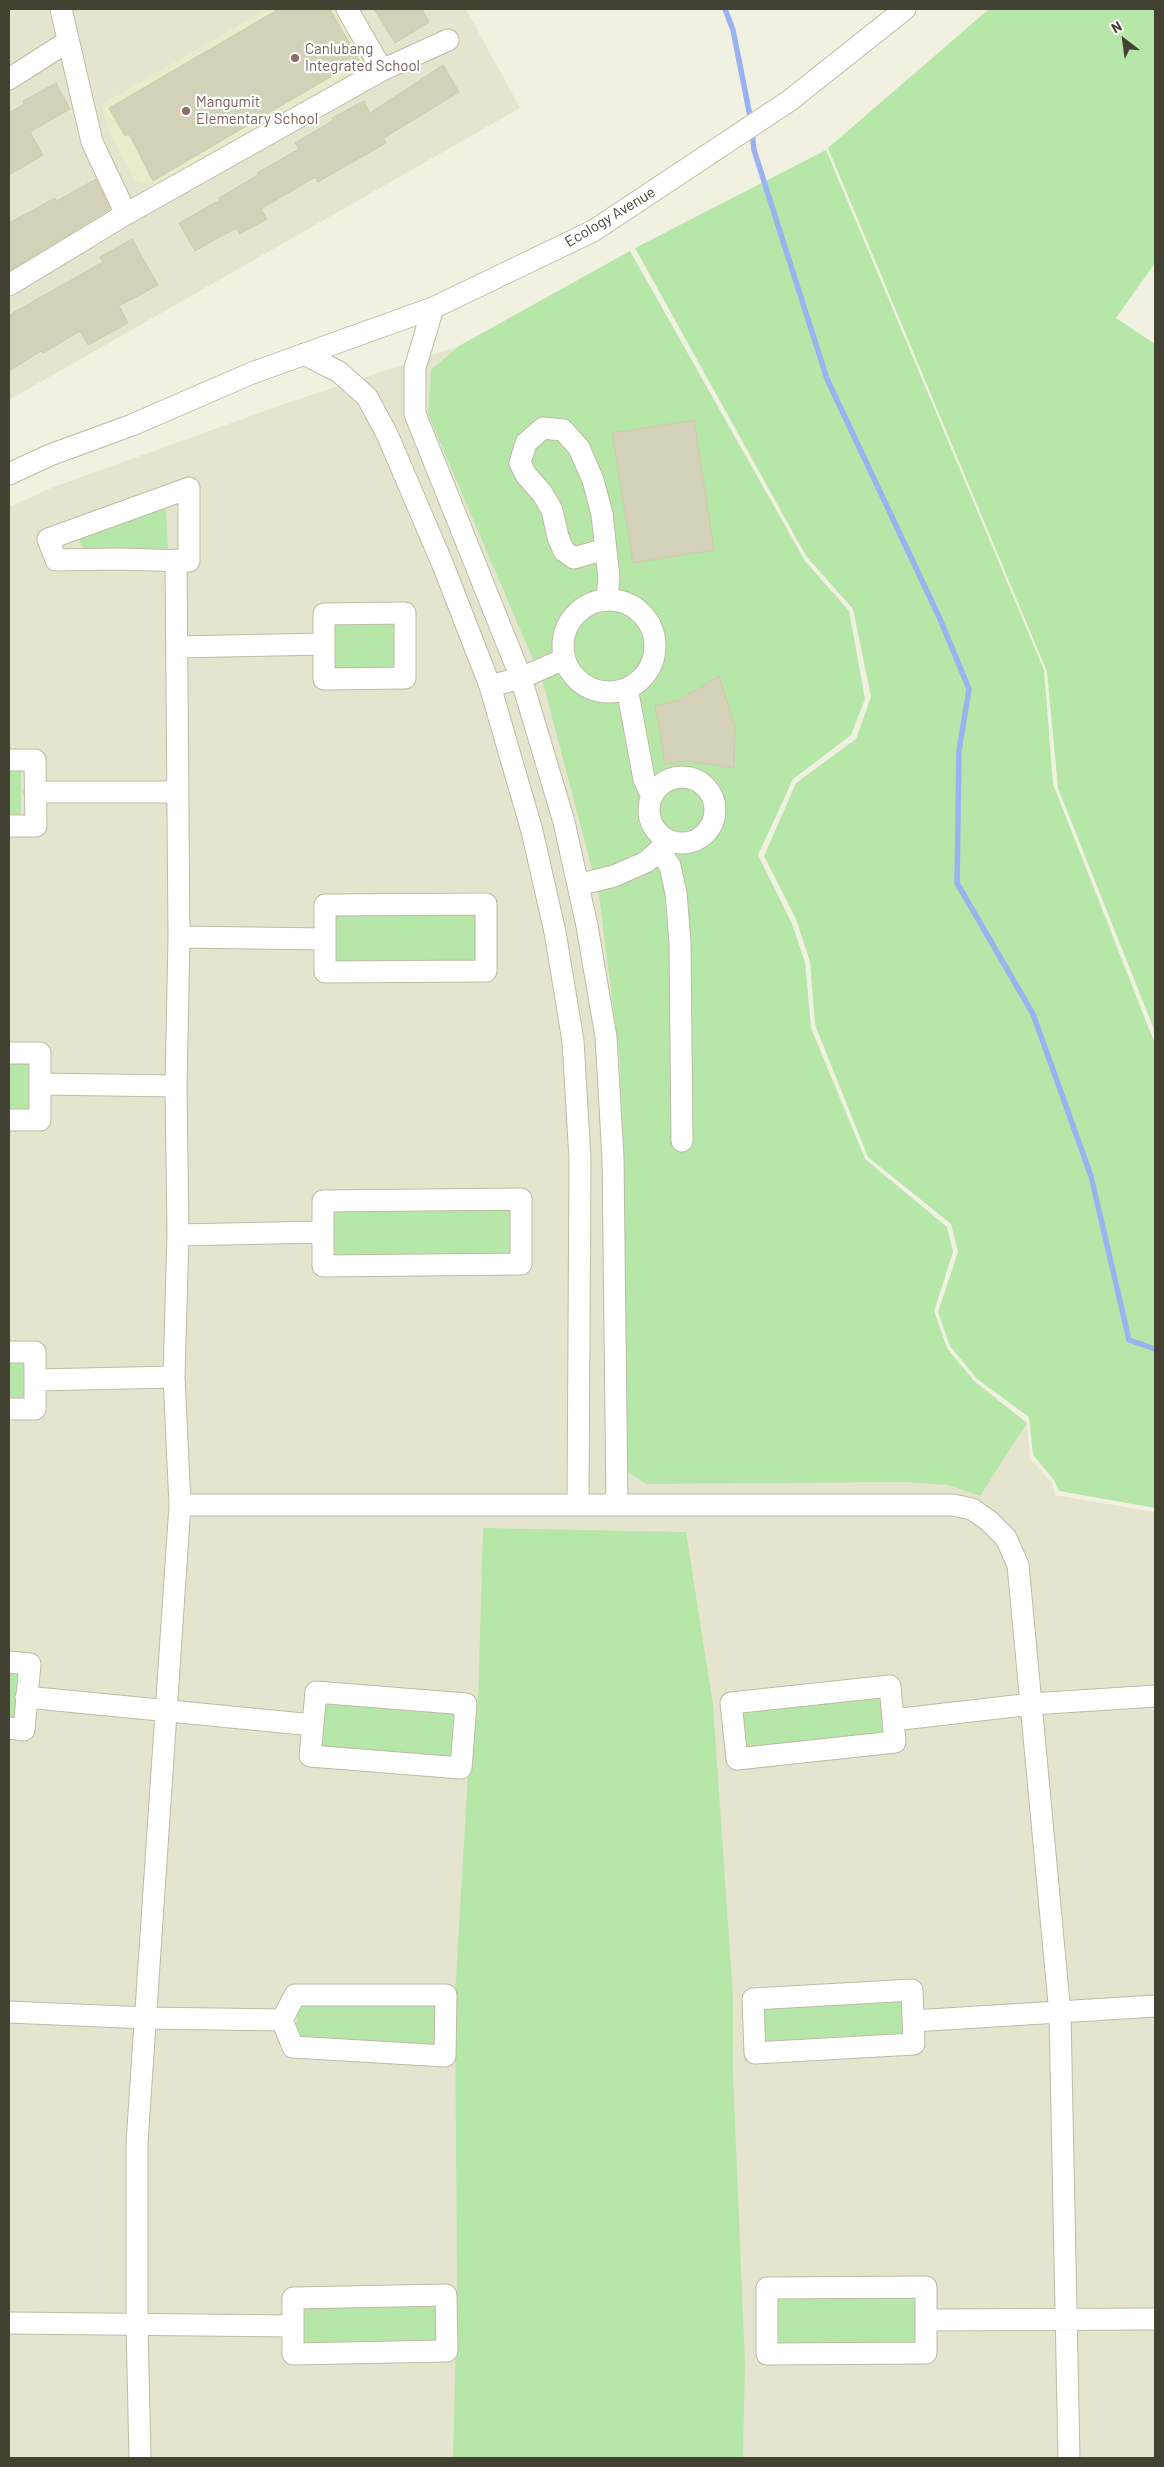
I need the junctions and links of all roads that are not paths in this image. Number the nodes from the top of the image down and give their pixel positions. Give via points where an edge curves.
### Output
1 (61, 9) edge
2 (347, 9) edge
3 (905, 9) edge
4 (448, 40) dead end
5 (68, 42) junction
6 (382, 70) junction
7 (9, 79) edge
8 (126, 214) junction
9 (9, 286) edge
10 (433, 308) junction
11 (304, 354) junction
12 (436, 469) junction
13 (9, 474) edge
14 (409, 485) junction
15 (605, 549) junction
16 (471, 554) junction
17 (176, 560) junction
18 (443, 565) junction
19 (606, 599) junction
20 (324, 644) junction
21 (177, 648) junction
22 (564, 659) junction
23 (521, 678) junction
24 (490, 686) junction
25 (627, 688) junction
26 (9, 760) edge
27 (35, 792) junction
28 (177, 792) junction
29 (652, 797) junction
30 (9, 826) edge
31 (665, 845) junction
32 (578, 885) junction
33 (179, 937) junction
34 (326, 939) junction
35 (9, 1053) edge
36 (40, 1084) junction
37 (176, 1086) junction
38 (9, 1120) edge
39 (682, 1141) dead end
40 (323, 1232) junction
41 (178, 1235) junction
42 (9, 1352) edge
43 (174, 1377) junction
44 (35, 1380) junction
45 (9, 1408) edge
46 (578, 1504) junction
47 (617, 1504) junction
48 (180, 1505) junction
49 (9, 1662) edge
50 (1155, 1696) edge
51 (26, 1698) junction
52 (1032, 1704) junction
53 (166, 1710) junction
54 (893, 1720) junction
55 (313, 1724) junction
56 (9, 1728) edge
57 (1155, 2006) edge
58 (9, 2012) edge
59 (1060, 2014) junction
60 (146, 2018) junction
61 (282, 2020) junction
62 (913, 2021) junction
63 (1155, 2319) edge
64 (927, 2320) junction
65 (1067, 2320) junction
66 (9, 2323) edge
67 (137, 2324) junction
68 (293, 2326) junction
69 (140, 2458) edge
70 (1069, 2458) edge

1 - 5 street
2 - 6 street
3 - 10 street, Ecology Avenue via 789,101 593,231
4 - 6 street
5 - 7 street
5 - 8 street via 92,142
6 - 8 street
8 - 9 street
10 - 11 street, Ecology Avenue
10 - 12 street via 416,368 415,414
11 - 13 street, Ecology Avenue
11 - 14 street via 339,372 367,397
12 - 14 street
12 - 16 street
14 - 18 street
15 - 15 street via 602,514 593,480 579,448 563,430 543,428 526,443 520,463 552,510 564,551 574,558
15 - 19 street via 609,578
16 - 18 street
16 - 23 street
17 - 17 street via 189,561 189,488 48,539 56,560
17 - 21 street
18 - 24 street
19 - 22 street via 593,602 571,619 562,645
19 - 25 street via 635,607 652,629 654,656 648,670
20 - 20 street via 324,614 405,613 405,678 324,679
20 - 21 street
21 - 28 street
22 - 23 street
22 - 25 street via 569,670 589,688 608,692
23 - 24 street
23 - 32 street via 564,822
24 - 46 street via 532,831 555,932 573,1041 580,1169
25 - 29 street via 644,778
26 - 27 street via 35,760
27 - 28 street
27 - 30 street via 36,826
28 - 33 street
29 - 31 street via 650,820
29 - 31 street via 666,781 680,777 696,779 711,793 716,814 706,833 697,840
31 - 32 street via 646,862 614,876
31 - 39 street via 676,893 680,942
32 - 47 street via 606,1046 613,1158
33 - 34 street
33 - 37 street
34 - 34 street via 325,906 486,904 486,971 325,972
35 - 36 street via 40,1053
36 - 37 street
36 - 38 street via 40,1120
37 - 41 street
40 - 40 street via 323,1201 521,1199 521,1264 323,1266
40 - 41 street
41 - 43 street
42 - 44 street via 35,1352
43 - 44 street
43 - 48 street
44 - 45 street via 35,1409
46 - 47 street
46 - 48 street
47 - 52 street via 944,1505 972,1509 1006,1538 1018,1565
48 - 53 street
49 - 51 street via 30,1664
50 - 52 street
51 - 53 street
51 - 56 street via 24,1730
52 - 54 street
52 - 59 street
53 - 55 street
53 - 60 street
54 - 54 street via 890,1686 732,1703 737,1759 895,1742
55 - 55 street via 316,1692 466,1704 461,1768 310,1756
57 - 59 street
58 - 60 street
59 - 62 street
59 - 65 street
60 - 61 street
60 - 67 street via 137,2143
61 - 61 street via 295,1995 446,1995 445,2056 293,2047
62 - 62 street via 912,1990 753,1999 755,2053 914,2044
63 - 65 street
64 - 64 street via 926,2287 767,2288 767,2354 926,2353
64 - 65 street
65 - 70 street
66 - 67 street
67 - 68 street
67 - 69 street
68 - 68 street via 293,2298 446,2295 447,2351 293,2354

